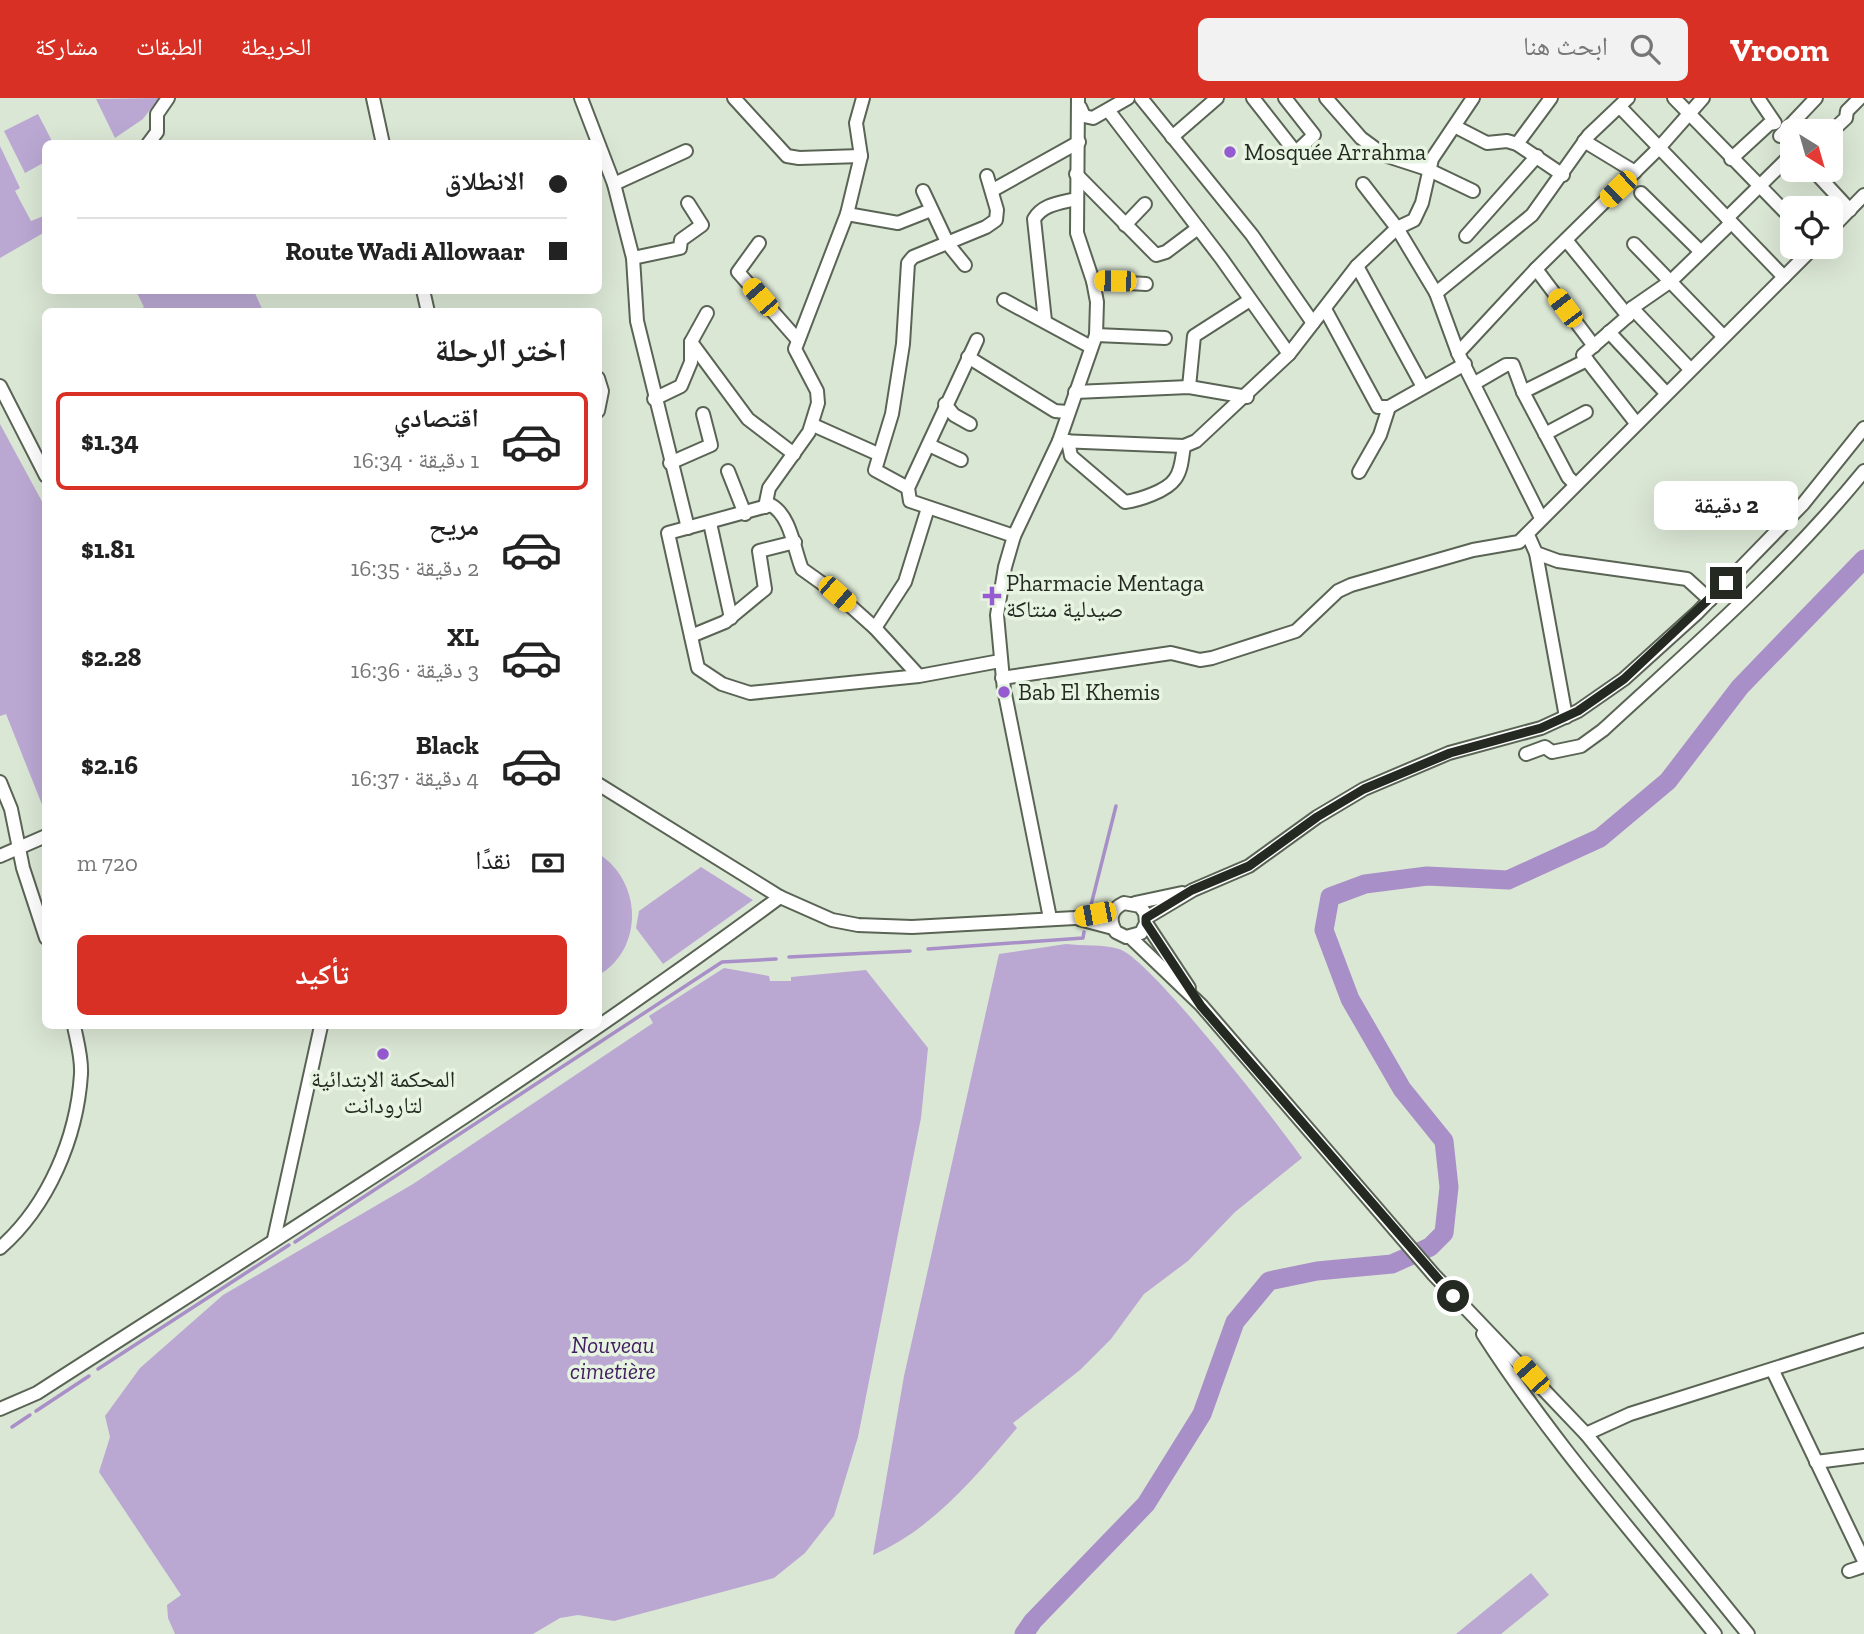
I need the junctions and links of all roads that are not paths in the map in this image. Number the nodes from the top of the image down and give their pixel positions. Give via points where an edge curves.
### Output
1 (168, 98) edge
2 (373, 98) edge
3 (734, 98) edge
4 (863, 98) edge
5 (1128, 98) edge
6 (1141, 98) edge
7 (1217, 98) edge
8 (1253, 98) edge
9 (1284, 98) edge
10 (1326, 98) edge
11 (1456, 98) edge
12 (1551, 98) edge
13 (1674, 98) edge
14 (1703, 98) edge
15 (1758, 98) edge
16 (1816, 98) edge
17 (582, 99) edge
18 (1862, 99) edge
19 (1079, 102) edge
20 (1624, 103) edge
21 (1470, 104) edge
22 (1108, 110) junction
23 (1686, 114) junction
24 (1796, 119) edge
25 (1843, 121) edge
26 (1769, 124) junction
27 (1456, 127) junction
28 (1780, 136) edge
29 (1172, 137) junction
30 (151, 140) edge
31 (382, 140) edge
32 (597, 140) edge
33 (1584, 141) junction
34 (1079, 142) junction
35 (1517, 144) junction
36 (1658, 149) junction
37 (686, 151) dead end
38 (602, 152) edge
39 (861, 156) junction
40 (1537, 156) junction
41 (1731, 159) junction
42 (1780, 165) edge
43 (1427, 169) junction
44 (1635, 172) junction
45 (1076, 174) junction
46 (1563, 175) junction
47 (987, 176) dead end
48 (1824, 182) edge
49 (614, 184) junction
50 (1363, 184) dead end
51 (1759, 185) junction
52 (993, 190) junction
53 (923, 191) dead end
54 (1473, 191) dead end
55 (1641, 193) dead end
56 (1864, 195) edge
57 (1076, 200) junction
58 (688, 203) dead end
59 (1145, 204) dead end
60 (1780, 207) edge
61 (931, 210) junction
62 (1850, 210) junction
63 (847, 214) junction
64 (1843, 217) edge
65 (1729, 220) junction
66 (1125, 225) junction
67 (1198, 228) junction
68 (1397, 228) junction
69 (1466, 236) dead end
70 (1566, 240) junction
71 (759, 243) dead end
72 (948, 244) junction
73 (1634, 244) dead end
74 (1700, 251) junction
75 (633, 258) junction
76 (1802, 259) edge
77 (965, 265) dead end
78 (1357, 266) junction
79 (1536, 269) junction
80 (1784, 277) junction
81 (1093, 281) junction
82 (1671, 281) junction
83 (1146, 284) dead end
84 (1436, 293) junction
85 (1004, 300) dead end
86 (1250, 300) junction
87 (1325, 309) junction
88 (1630, 312) junction
89 (707, 313) dead end
90 (1045, 321) junction
91 (1313, 323) junction
92 (1609, 332) junction
93 (1723, 337) junction
94 (1165, 338) dead end
95 (797, 339) junction
96 (978, 340) dead end
97 (1093, 341) junction
98 (691, 342) junction
99 (1594, 346) junction
100 (1289, 354) junction
101 (968, 357) junction
102 (1461, 358) junction
103 (1587, 360) junction
104 (1690, 369) junction
105 (1475, 383) junction
106 (1189, 387) junction
107 (1423, 387) junction
108 (1075, 392) junction
109 (1523, 392) junction
110 (1665, 393) junction
111 (2, 394) edge
112 (1247, 397) junction
113 (654, 398) junction
114 (945, 404) junction
115 (1389, 407) junction
116 (1067, 412) junction
117 (1586, 412) dead end
118 (703, 414) dead end
119 (1636, 423) junction
120 (970, 424) dead end
121 (813, 425) junction
122 (1864, 428) edge
123 (1545, 434) junction
124 (1063, 441) junction
125 (929, 445) junction
126 (1184, 446) junction
127 (793, 454) junction
128 (878, 454) junction
129 (961, 460) dead end
130 (670, 463) junction
131 (42, 468) edge
132 (729, 471) dead end
133 (1864, 471) edge
134 (1359, 472) dead end
135 (1575, 484) junction
136 (908, 488) junction
137 (765, 507) junction
138 (928, 508) junction
139 (745, 513) junction
140 (1541, 518) junction
141 (710, 523) junction
142 (688, 528) junction
143 (1528, 535) junction
144 (1014, 536) junction
145 (795, 542) junction
146 (1535, 553) junction
147 (1710, 600) junction
148 (731, 618) junction
149 (875, 628) junction
150 (691, 636) junction
151 (1000, 661) junction
152 (919, 676) junction
153 (1004, 687) junction
154 (1566, 717) junction
155 (1526, 754) dead end
156 (0, 782) edge
157 (602, 786) edge
158 (42, 838) edge
159 (20, 846) junction
160 (0, 856) edge
161 (1192, 890) junction
162 (780, 897) junction
163 (1135, 903) junction
164 (1114, 910) junction
165 (1050, 918) junction
166 (1075, 918) junction
167 (1146, 920) junction
168 (42, 923) edge
169 (1113, 928) junction
170 (1130, 937) junction
171 (1201, 1006) junction
172 (602, 1023) edge
173 (74, 1029) edge
174 (320, 1029) edge
175 (593, 1029) edge
176 (274, 1239) junction
177 (0, 1248) edge
178 (1472, 1316) junction
179 (1864, 1340) edge
180 (1773, 1371) junction
181 (0, 1409) edge
182 (1586, 1434) junction
183 (1864, 1456) edge
184 (1816, 1462) junction
185 (1864, 1564) edge
186 (1849, 1572) dead end
187 (1715, 1634) edge
188 (1748, 1634) edge

1 - 30 street via 157,114 157,131
2 - 31 street
3 - 39 street via 787,156
4 - 39 street via 856,123
5 - 22 street
6 - 29 street
7 - 29 street
8 - 9 street via 1297,151 1314,135
10 - 43 street via 1361,138 1384,155
11 - 21 street
12 - 35 street
13 - 23 street
14 - 23 street
15 - 26 street via 1775,120
16 - 24 street
17 - 32 street
18 - 25 street
19 - 22 street via 1084,116 1093,118
19 - 34 street
20 - 33 street
20 - 36 street
21 - 27 street
22 - 67 street
23 - 36 street
23 - 41 street
26 - 28 street
26 - 41 street
27 - 35 street via 1482,142
27 - 43 street
29 - 91 street via 1252,235
33 - 44 street
33 - 46 street
34 - 45 street
34 - 52 street
35 - 40 street
36 - 44 street
36 - 65 street
37 - 49 street
38 - 49 street
39 - 63 street
40 - 46 street
40 - 69 street
41 - 51 street
42 - 51 street
43 - 54 street
43 - 68 street via 1418,212
44 - 70 street
45 - 57 street
45 - 66 street
46 - 84 street via 1524,224
47 - 52 street
48 - 62 street
49 - 75 street
50 - 68 street
51 - 60 street
51 - 65 street
52 - 72 street via 996,220
53 - 61 street
55 - 74 street
56 - 62 street
57 - 81 street via 1077,233
57 - 90 street via 1050,205 1034,219
58 - 75 street via 702,225 681,240 680,248
59 - 66 street
61 - 63 street via 898,223
61 - 72 street
62 - 64 street
63 - 95 street
65 - 74 street
65 - 80 street
66 - 67 street via 1160,255
67 - 86 street
68 - 78 street
68 - 84 street
70 - 79 street
70 - 88 street
71 - 95 street via 738,272
72 - 77 street
72 - 128 street via 908,263 896,391
73 - 82 street
74 - 82 street
75 - 113 street via 637,321
76 - 80 street
78 - 87 street
78 - 107 street
79 - 99 street
79 - 102 street
80 - 93 street
81 - 83 street
81 - 97 street via 1097,302
82 - 88 street
82 - 93 street
84 - 102 street
85 - 90 street
86 - 100 street
86 - 106 street via 1194,336
87 - 91 street
87 - 115 street via 1378,407
88 - 92 street
88 - 104 street
89 - 98 street
90 - 97 street
91 - 100 street
92 - 99 street
92 - 110 street
93 - 104 street
94 - 97 street
95 - 121 street via 797,357 818,397
96 - 101 street
97 - 108 street
98 - 113 street via 691,362 681,386
98 - 127 street via 748,419
99 - 103 street via 1583,355
100 - 112 street
101 - 114 street
101 - 116 street via 1055,411
102 - 105 street
102 - 107 street
103 - 109 street
103 - 119 street
104 - 110 street
105 - 109 street via 1511,364
105 - 140 street
106 - 108 street
106 - 112 street
107 - 115 street
108 - 116 street
109 - 123 street
110 - 119 street
111 - 131 street
112 - 126 street
113 - 130 street
114 - 120 street
114 - 125 street
115 - 134 street via 1380,435
116 - 124 street
117 - 123 street
118 - 130 street via 711,445
119 - 135 street
121 - 127 street
121 - 128 street
122 - 147 street via 1803,504
123 - 135 street
124 - 126 street
124 - 126 street via 1071,456 1125,502 1172,482
124 - 144 street
125 - 129 street
125 - 136 street
127 - 137 street via 769,488
128 - 136 street via 875,470
130 - 142 street
132 - 139 street
133 - 155 street via 1753,591 1603,730 1581,746 1552,752 1545,747
135 - 140 street
136 - 138 street via 910,501
137 - 139 street
137 - 145 street via 778,509
138 - 144 street
138 - 149 street via 905,582
139 - 141 street
140 - 143 street
141 - 142 street
141 - 148 street
142 - 150 street via 668,533
143 - 146 street
143 - 153 street via 1514,545 1473,551 1351,585 1338,591 1296,631 1212,658 1171,653
144 - 151 street via 997,615
145 - 148 street via 759,551 766,587
145 - 149 street via 802,569
146 - 147 street via 1558,561 1687,579
146 - 154 street
147 - 154 street via 1624,679
148 - 150 street
149 - 152 street
150 - 152 street via 700,671 738,691 783,691
151 - 152 street
151 - 153 street
153 - 165 street
154 - 161 street via 1450,753 1364,789 1249,866
156 - 159 street
157 - 162 street
158 - 159 street
159 - 160 street
159 - 168 street
161 - 163 street
161 - 167 street
162 - 165 street via 810,913 858,925 912,927
162 - 172 street
163 - 164 street
163 - 167 street
164 - 166 street
164 - 169 street
165 - 166 street
166 - 169 street
167 - 170 street via 1141,933
167 - 171 street
169 - 170 street
170 - 171 street
171 - 178 street
173 - 177 street via 81,1072 68,1138 32,1214
174 - 176 street
175 - 176 street
176 - 181 street via 37,1393
178 - 182 street
178 - 187 street via 1526,1398
179 - 180 street
180 - 182 street via 1630,1414
180 - 184 street
182 - 188 street
183 - 184 street
184 - 185 street
185 - 186 street

